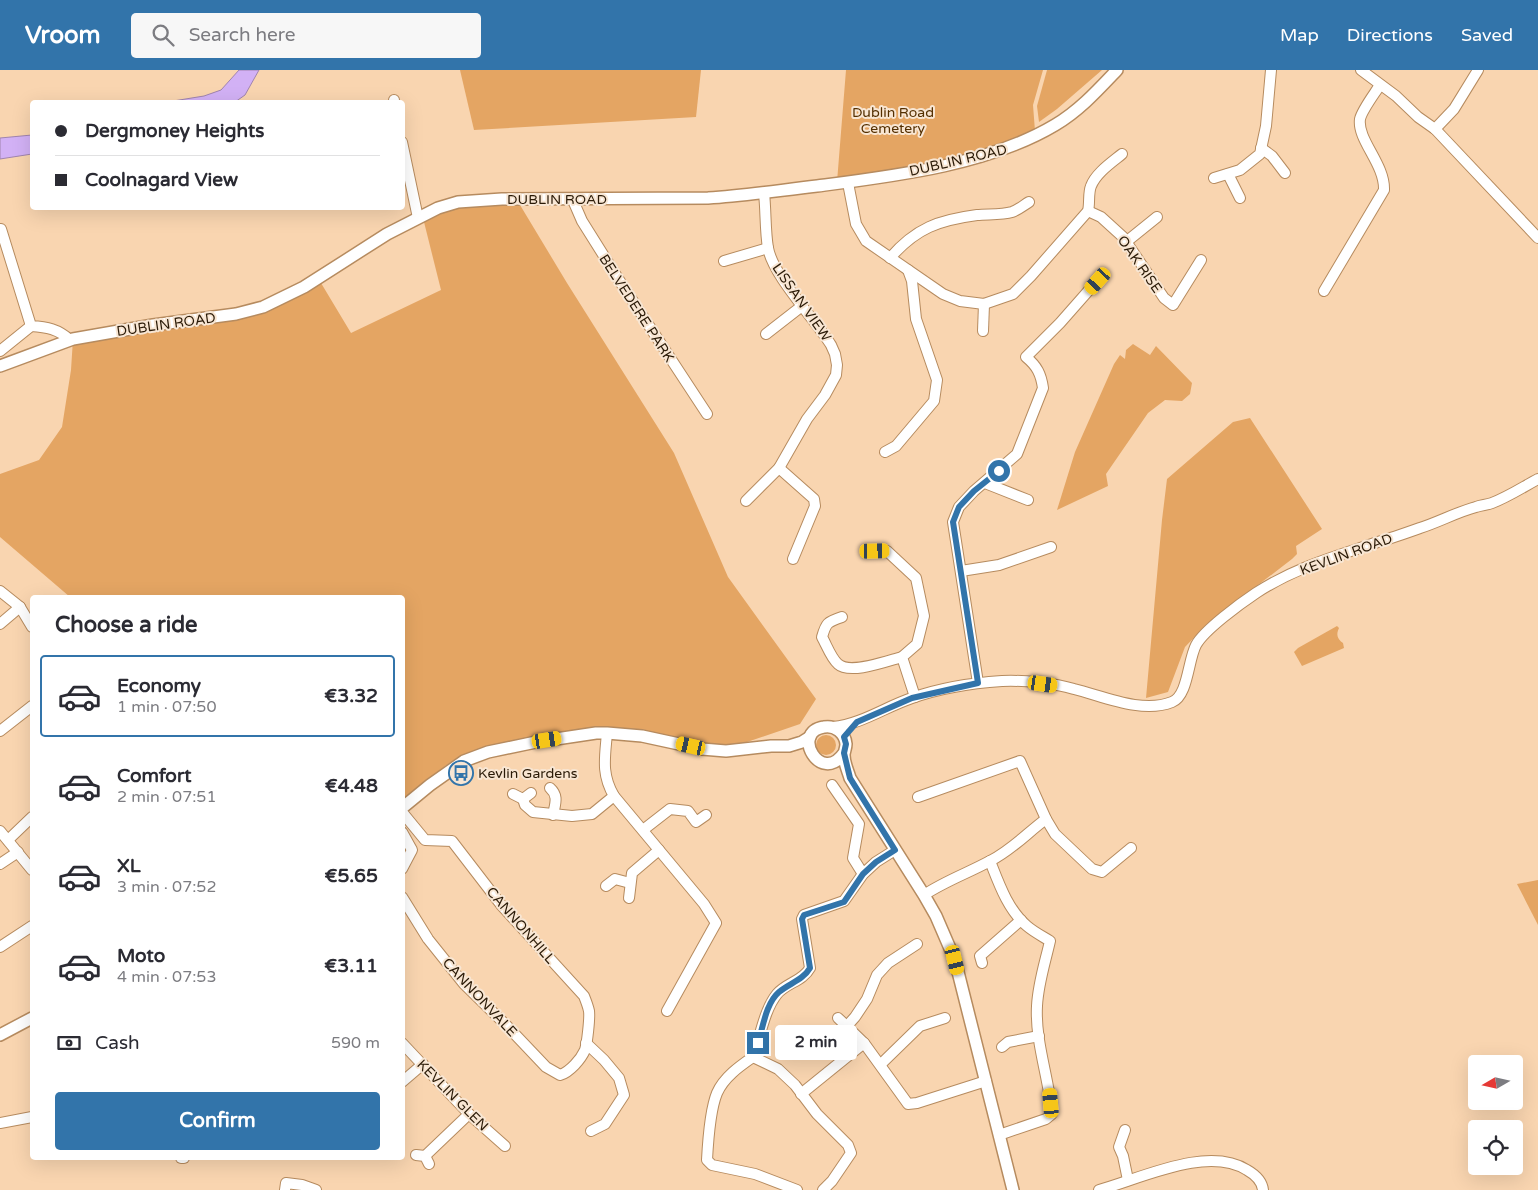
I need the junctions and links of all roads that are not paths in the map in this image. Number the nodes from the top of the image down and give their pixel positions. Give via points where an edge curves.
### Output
1 (1117, 70) edge
2 (1271, 70) edge
3 (1361, 70) edge
4 (1478, 70) edge
5 (1380, 84) junction
6 (1435, 129) junction
7 (1261, 148) junction
8 (1122, 154) dead end
9 (405, 156) edge
10 (1285, 173) dead end
11 (1228, 174) junction
12 (1214, 178) dead end
13 (848, 182) junction
14 (764, 193) junction
15 (572, 198) junction
16 (1240, 198) dead end
17 (1029, 202) dead end
18 (1088, 211) junction
19 (1157, 217) dead end
20 (418, 218) junction
21 (1, 228) edge
22 (1538, 238) edge
23 (1126, 242) junction
24 (768, 248) junction
25 (890, 258) junction
26 (1201, 260) dead end
27 (724, 261) dead end
28 (908, 270) junction
29 (1098, 281) dead end
30 (1324, 291) dead end
31 (984, 304) junction
32 (802, 306) junction
33 (31, 326) junction
34 (983, 331) dead end
35 (766, 334) dead end
36 (70, 340) junction
37 (0, 351) edge
38 (0, 366) edge
39 (707, 414) dead end
40 (885, 452) dead end
41 (779, 468) junction
42 (1538, 479) edge
43 (985, 483) junction
44 (1028, 500) dead end
45 (746, 501) dead end
46 (1051, 547) dead end
47 (875, 551) dead end
48 (793, 559) dead end
49 (961, 571) junction
50 (0, 591) edge
51 (20, 607) junction
52 (842, 617) dead end
53 (30, 623) edge
54 (0, 624) edge
55 (902, 657) junction
56 (978, 683) junction
57 (915, 697) junction
58 (30, 707) edge
59 (857, 722) junction
60 (2, 726) edge
61 (833, 727) junction
62 (607, 733) junction
63 (810, 737) junction
64 (844, 737) junction
65 (789, 746) junction
66 (844, 753) junction
67 (812, 755) junction
68 (829, 763) junction
69 (850, 778) junction
70 (832, 785) dead end
71 (550, 788) dead end
72 (513, 794) dead end
73 (614, 796) junction
74 (918, 797) dead end
75 (405, 807) edge
76 (405, 814) edge
77 (553, 815) junction
78 (706, 815) dead end
79 (30, 819) edge
80 (1046, 819) junction
81 (643, 830) junction
82 (0, 831) edge
83 (405, 837) edge
84 (8, 840) junction
85 (1131, 848) dead end
86 (659, 850) junction
87 (895, 850) junction
88 (18, 852) junction
89 (990, 861) junction
90 (405, 863) edge
91 (0, 864) edge
92 (30, 867) edge
93 (863, 874) junction
94 (630, 884) junction
95 (606, 886) dead end
96 (924, 895) junction
97 (629, 898) dead end
98 (405, 902) edge
99 (1021, 920) junction
100 (30, 927) edge
101 (917, 944) dead end
102 (0, 947) edge
103 (982, 963) dead end
104 (667, 1011) dead end
105 (838, 1018) dead end
106 (945, 1018) dead end
107 (30, 1019) edge
108 (846, 1026) junction
109 (0, 1035) edge
110 (1039, 1036) junction
111 (586, 1042) junction
112 (864, 1043) junction
113 (405, 1046) edge
114 (1002, 1048) dead end
115 (753, 1056) junction
116 (423, 1064) junction
117 (880, 1064) junction
118 (572, 1067) joint
119 (405, 1079) edge
120 (986, 1081) junction
121 (801, 1094) junction
122 (469, 1114) junction
123 (30, 1117) edge
124 (0, 1123) edge
125 (1125, 1130) dead end
126 (590, 1131) dead end
127 (999, 1135) junction
128 (506, 1146) dead end
129 (423, 1158) dead end
130 (1128, 1180) junction
131 (285, 1190) edge
132 (316, 1190) edge
133 (797, 1190) edge
134 (823, 1190) edge
135 (1013, 1190) edge
136 (1099, 1190) edge
137 (1263, 1190) edge

1 - 13 street, DUBLIN ROAD via 1078,109 1016,146 941,166
2 - 7 street
3 - 5 street
4 - 6 street via 1454,109
5 - 6 street
5 - 30 street via 1360,118 1361,130 1378,163 1384,190
6 - 22 street
7 - 10 street
7 - 11 street via 1260,154 1240,170
8 - 18 street via 1090,187
9 - 20 street
11 - 12 street
11 - 16 street
13 - 14 street, DUBLIN ROAD
13 - 25 street via 856,224 866,241
14 - 15 street, DUBLIN ROAD via 708,198
14 - 24 street, LISSAN VIEW
15 - 20 street, DUBLIN ROAD via 458,202
15 - 39 street, BELVEDERE PARK via 591,236
17 - 25 street via 1012,212 943,221 904,242
18 - 23 street, OAK RISE via 1102,217
18 - 31 street via 1013,294
19 - 23 street
20 - 36 street, DUBLIN ROAD via 304,287 263,307
21 - 33 street
23 - 26 street, OAK RISE via 1164,298 1173,305
24 - 27 street
24 - 32 street, LISSAN VIEW via 782,277
25 - 28 street
28 - 31 street via 942,294 960,301
28 - 40 street via 916,319 937,380 934,401 896,446
29 - 43 street via 1026,356 1042,376 1043,388 1017,454
31 - 34 street
32 - 35 street
32 - 41 street, LISSAN VIEW via 831,345 836,375
33 - 36 street via 54,328
33 - 37 street
36 - 38 street, DUBLIN ROAD
41 - 45 street, LISSAN VIEW
41 - 48 street via 814,500 815,506
42 - 56 street, KEVLIN ROAD via 1490,504 1300,568 1248,598 1196,644 1183,690 1174,701 1148,706 1117,702 1073,688 1005,681
43 - 44 street
43 - 49 street via 959,507 953,522
46 - 49 street via 999,565
47 - 55 street via 887,551 916,578 924,616 916,644
49 - 56 street
50 - 51 street
51 - 53 street
51 - 54 street
52 - 55 street via 830,621 822,637 839,665 846,669
55 - 57 street
56 - 57 street, KEVLIN ROAD
57 - 59 street, KEVLIN ROAD
58 - 60 street
59 - 61 street, KEVLIN ROAD
59 - 64 street, KEVLIN ROAD
61 - 63 street via 821,727
61 - 64 street
62 - 65 street via 726,751
62 - 73 street via 604,771
62 - 75 street via 488,752 464,761
63 - 65 street
63 - 67 street
64 - 66 street
65 - 67 street
66 - 68 street
66 - 69 street
67 - 68 street via 820,762
68 - 69 street
69 - 87 street
70 - 93 street via 859,824 853,858
71 - 77 street via 556,798
72 - 77 street via 527,796 525,805 532,812
73 - 77 street via 592,814
73 - 81 street
74 - 80 street via 1020,761
76 - 111 street, CANNONHILL via 425,840 452,841 502,906 584,996 589,1013
78 - 81 street via 696,822 688,811 670,810
79 - 84 street
80 - 85 street via 1055,834 1092,869 1102,872
80 - 89 street via 1014,847
81 - 86 street
82 - 84 street
83 - 90 street via 412,850
84 - 88 street
86 - 94 street via 632,873
86 - 104 street via 716,923
87 - 93 street
87 - 96 street
88 - 91 street
88 - 92 street
89 - 96 street
89 - 99 street via 1002,892
93 - 115 street via 844,902 804,915 810,968 806,975 778,992 770,1004
94 - 95 street via 615,879
94 - 97 street
96 - 120 street via 955,960
98 - 118 street, CANNONVALE via 428,939 464,984 546,1067 560,1074
99 - 103 street via 980,956
99 - 110 street via 1050,941 1037,1006
100 - 102 street
101 - 108 street via 888,963 877,975 867,999
105 - 108 street
106 - 117 street via 920,1026
107 - 109 street
108 - 112 street
110 - 114 street via 1008,1042
110 - 127 street via 1052,1114
111 - 118 street, CANNONHILL
111 - 126 street via 619,1078 624,1095 605,1124
112 - 117 street
112 - 121 street
113 - 116 street, KEVLIN GLEN
115 - 121 street via 778,1069
115 - 133 street via 732,1073 717,1092 707,1160 712,1165 755,1174
116 - 119 street
116 - 122 street, KEVLIN GLEN
117 - 120 street via 908,1104
120 - 127 street
121 - 134 street via 848,1145 851,1154
122 - 128 street, KEVLIN GLEN
122 - 129 street
123 - 124 street
125 - 130 street via 1119,1148
127 - 135 street
130 - 136 street
130 - 137 street via 1207,1161 1240,1166 1254,1174
131 - 132 street via 286,1183

